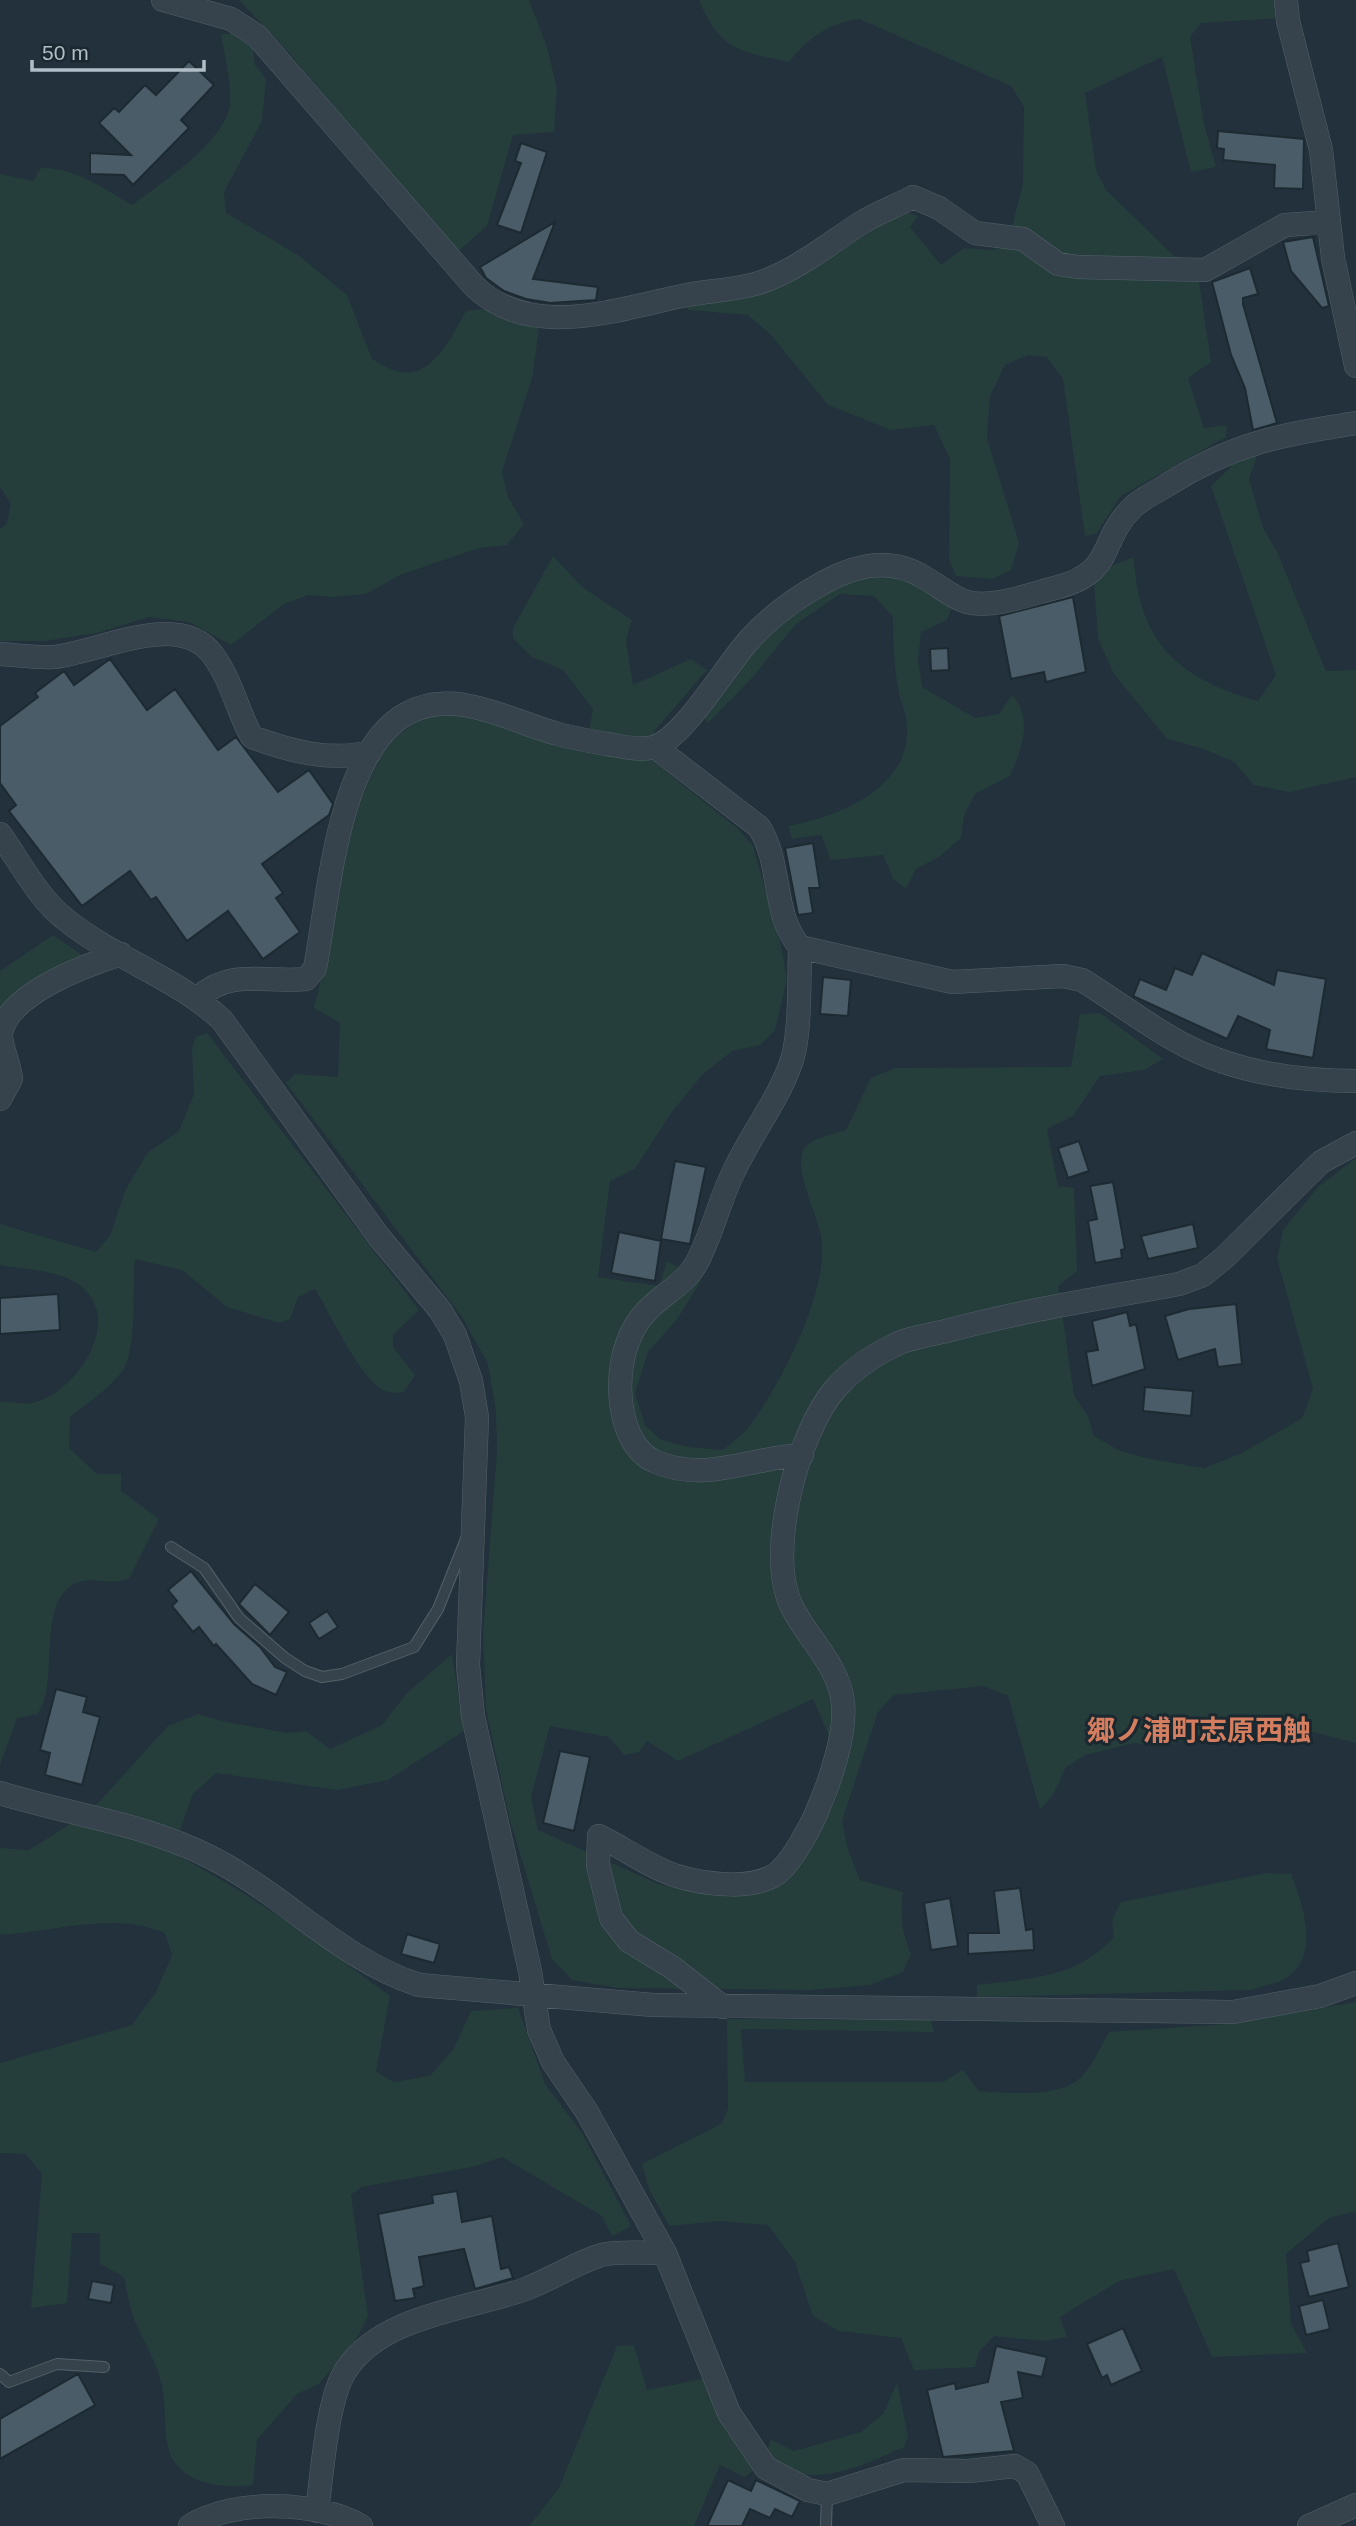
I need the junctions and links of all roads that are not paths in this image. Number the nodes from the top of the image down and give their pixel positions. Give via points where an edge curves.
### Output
1 (163, 0) edge
2 (1286, 0) edge
3 (1328, 222) junction
4 (1356, 366) edge
5 (1356, 424) edge
6 (0, 654) edge
7 (655, 747) junction
8 (370, 752) junction
9 (0, 834) edge
10 (800, 947) junction
11 (121, 954) junction
12 (198, 998) junction
13 (1356, 1081) edge
14 (0, 1099) edge
15 (1356, 1143) edge
16 (802, 1455) junction
17 (474, 1520) junction
18 (171, 1547) dead end
19 (0, 1793) edge
20 (1356, 1983) edge
21 (532, 1994) junction
22 (723, 2007) junction
23 (665, 2253) junction
24 (104, 2367) dead end
25 (0, 2374) edge
26 (827, 2494) junction
27 (1356, 2505) edge
28 (317, 2511) junction
29 (190, 2526) edge
30 (361, 2526) edge
31 (826, 2526) edge
32 (1053, 2526) edge
33 (1309, 2526) edge

1 - 3 street via 231,19 257,36 488,300 542,317 633,308 755,284 812,258 875,215 913,197 939,208 975,233 1023,239 1058,264 1078,267 1205,270 1285,225
2 - 3 street via 1321,150
3 - 4 street
5 - 7 street via 1244,445 1179,478 1133,507 1089,576 1059,587 991,602 967,602 900,566 883,564 839,574 767,623 684,723
6 - 8 street via 53,657 152,635 190,636 222,669 252,737 326,756
7 - 8 street via 640,749 556,734 498,711 429,705 405,714
7 - 10 street via 759,827 771,846 783,920
8 - 12 street via 341,819 315,968 306,979 244,978 213,984
9 - 11 street via 57,912
10 - 13 street via 952,982 1063,976 1082,980 1190,1048 1232,1064 1296,1079
10 - 16 street via 792,1061 718,1203 694,1268 645,1312 634,1330 624,1353 619,1385 628,1432 636,1447 654,1461 674,1468 716,1470
11 - 12 street
11 - 14 street via 75,971 21,1002 8,1017 1,1033 11,1079
12 - 17 street via 222,1020 455,1335 471,1381 477,1417
15 - 16 street via 1321,1162 1203,1275 1179,1284 1003,1316 894,1345 858,1368 835,1390
16 - 22 street via 783,1525 783,1570 791,1607 831,1666 843,1704 834,1772 817,1813 788,1861 773,1876 738,1885 676,1876 599,1836 597,1865 611,1918 629,1941
17 - 18 lane via 438,1609 414,1647 322,1677 285,1658 239,1618 204,1568
17 - 21 street via 468,1665 473,1716
19 - 21 street via 139,1828 210,1857 386,1974 419,1985
20 - 22 street via 1320,1996 1233,2012
21 - 22 street
21 - 23 street via 539,2030 553,2062 587,2112
23 - 26 street via 729,2413 754,2454 785,2480
23 - 28 street via 604,2254 522,2290 460,2306 388,2333 365,2348 346,2369 336,2390
24 - 25 lane via 57,2364 9,2382
26 - 31 lane
26 - 32 street via 904,2470 1015,2466 1027,2473
27 - 33 street
28 - 29 street via 258,2506 216,2514
28 - 30 street

